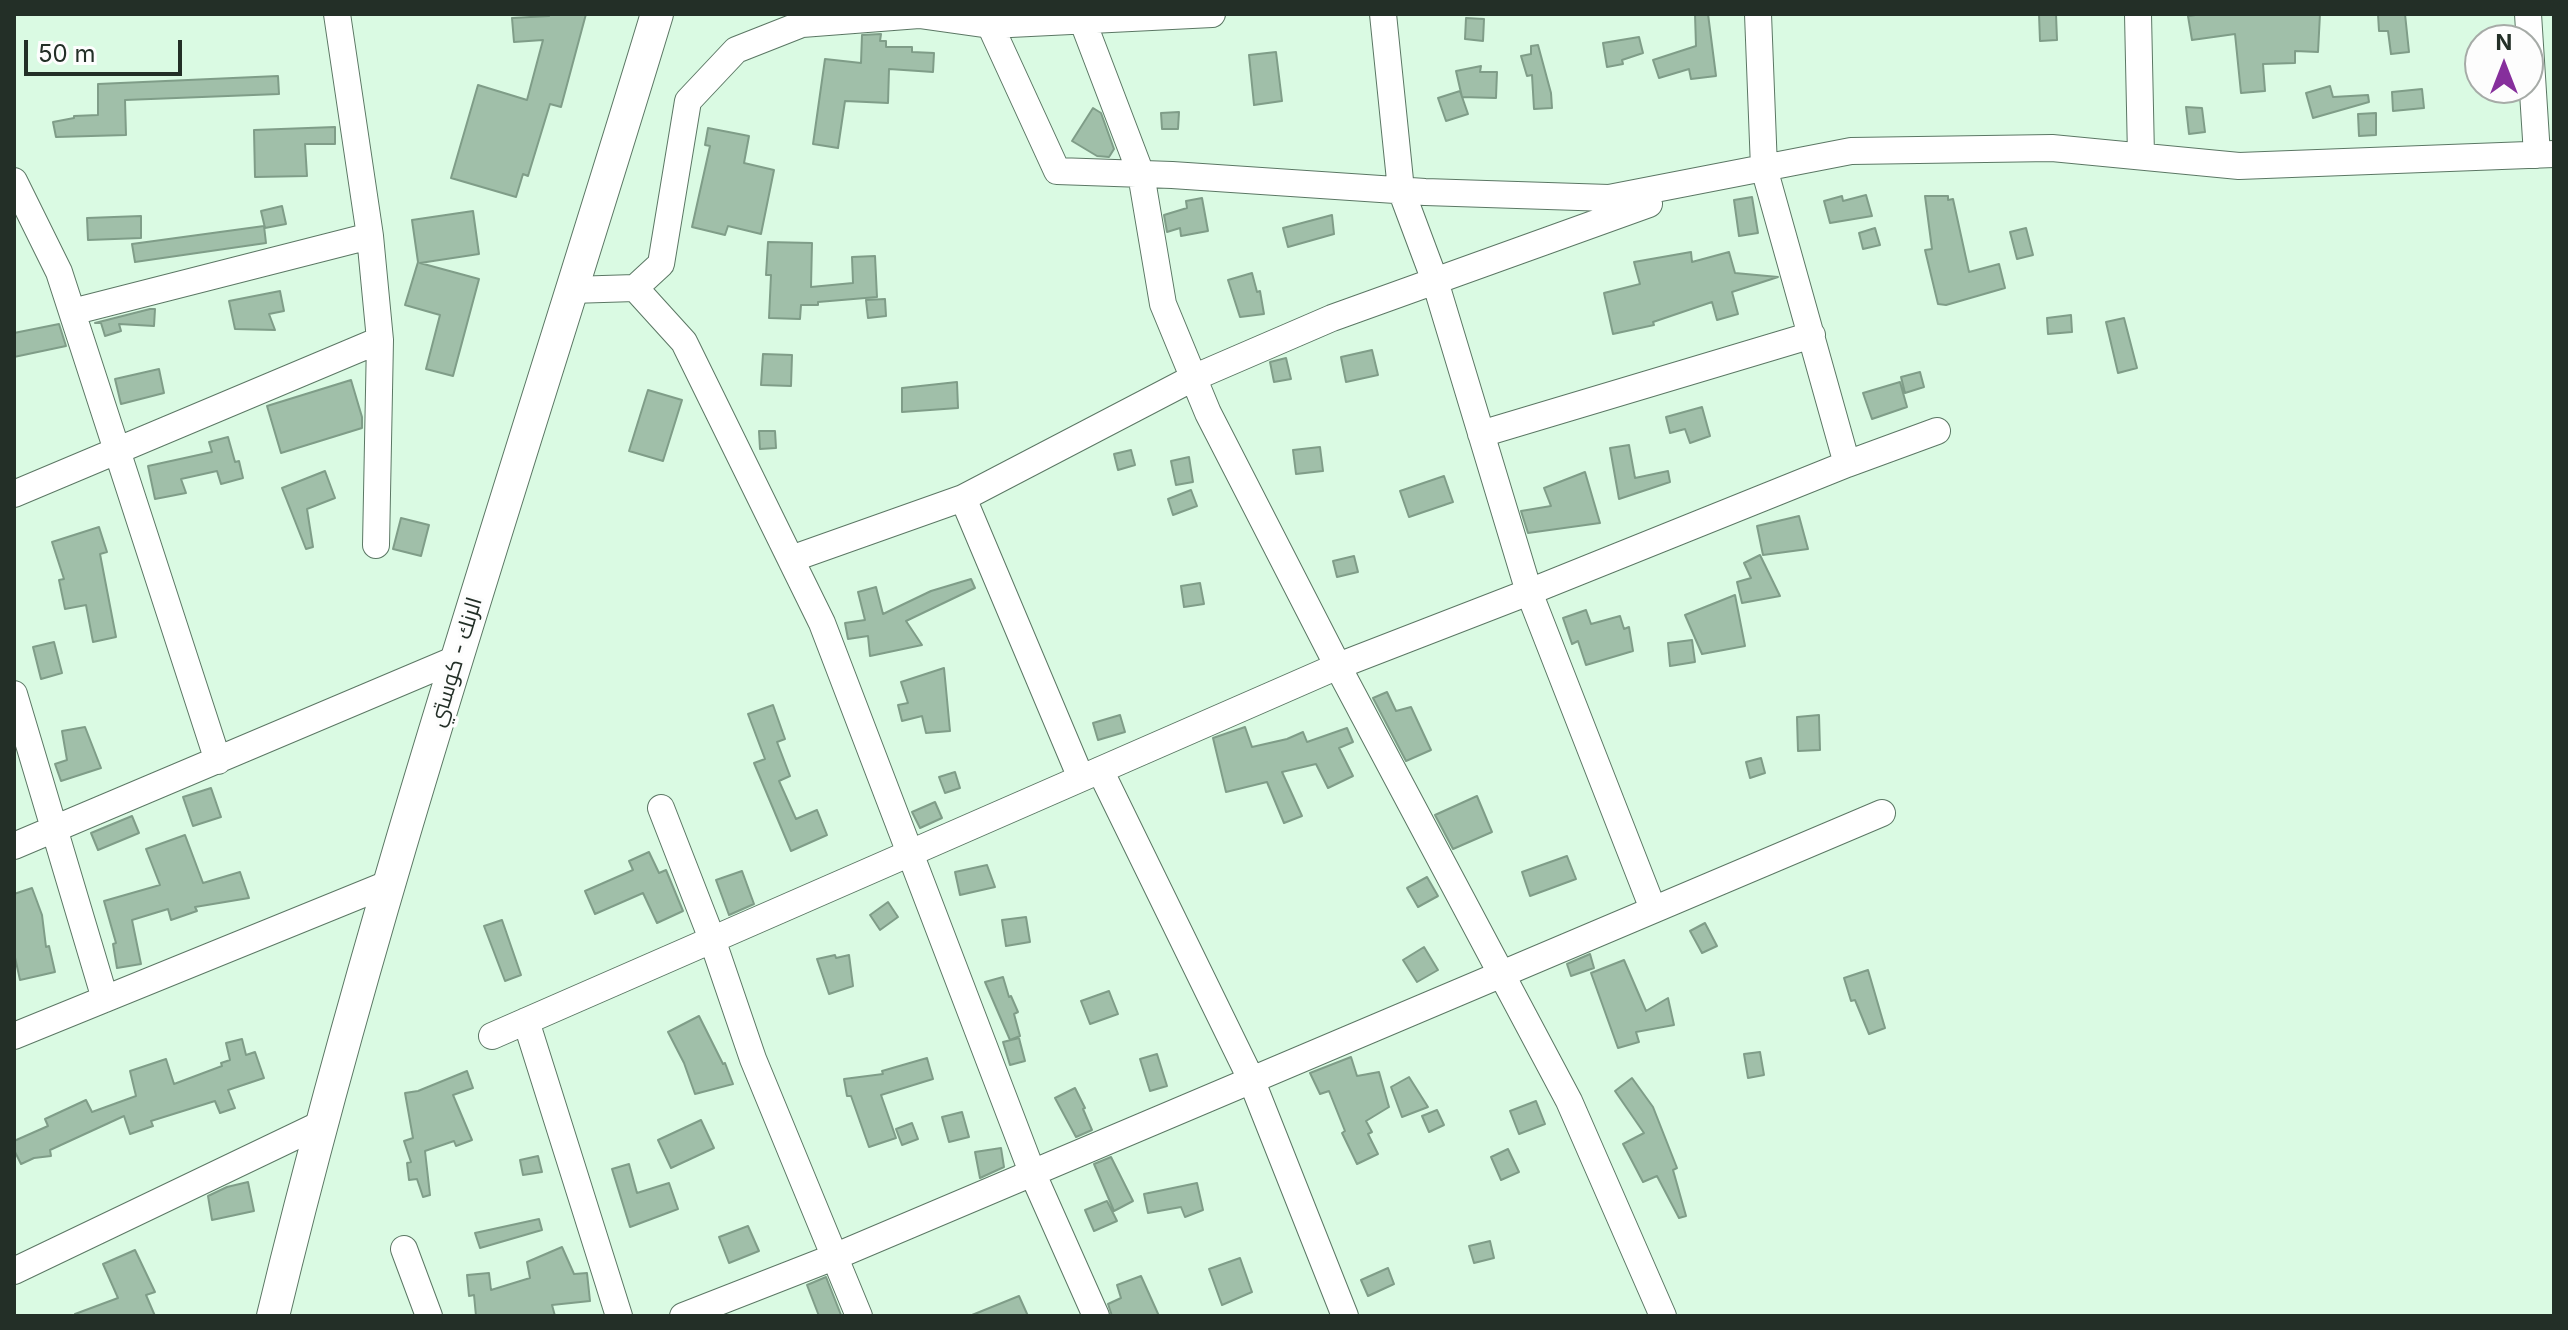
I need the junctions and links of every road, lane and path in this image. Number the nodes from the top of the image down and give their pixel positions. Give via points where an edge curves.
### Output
1 (337, 14) edge
2 (657, 14) edge
3 (1212, 14) edge
4 (1383, 14) edge
5 (1758, 14) edge
6 (2138, 14) edge
7 (2528, 14) edge
8 (1081, 17) edge
9 (990, 25) junction
10 (2545, 154) edge
11 (2141, 156) junction
12 (1764, 168) junction
13 (1141, 174) junction
14 (1727, 176) junction
15 (14, 181) edge
16 (1401, 190) junction
17 (370, 236) junction
18 (1435, 281) junction
19 (635, 288) junction
20 (571, 290) junction
21 (72, 312) junction
22 (1812, 335) junction
23 (380, 340) junction
24 (1193, 378) junction
25 (1937, 431) dead end
26 (1481, 434) junction
27 (117, 450) junction
28 (1847, 464) junction
29 (14, 494) edge
30 (963, 498) junction
31 (376, 545) dead end
32 (791, 559) junction
33 (1529, 592) junction
34 (456, 659) junction
35 (1338, 666) junction
36 (14, 694) edge
37 (218, 761) junction
38 (1091, 774) junction
39 (661, 808) dead end
40 (1882, 813) dead end
41 (54, 830) junction
42 (14, 846) edge
43 (910, 853) junction
44 (390, 883) junction
45 (1653, 909) junction
46 (712, 939) junction
47 (1500, 973) junction
48 (105, 999) junction
49 (526, 1021) junction
50 (14, 1036) edge
51 (492, 1036) dead end
52 (1251, 1079) junction
53 (323, 1123) junction
54 (1032, 1172) junction
55 (404, 1249) dead end
56 (834, 1257) junction
57 (14, 1271) edge
58 (273, 1316) edge
59 (429, 1316) edge
60 (619, 1316) edge
61 (683, 1316) edge
62 (859, 1316) edge
63 (1096, 1316) edge
64 (1345, 1316) edge
65 (1663, 1316) edge

1 - 17 street
2 - 20 main road, الرنك - كوستي
3 - 8 street
4 - 16 street
5 - 12 street
6 - 11 street
7 - 10 street
8 - 9 street
8 - 13 street
9 - 13 street via 1057,171
9 - 19 street via 919,15 802,24 736,50 688,101 661,264
10 - 11 street via 2239,166
11 - 12 street via 2052,148 1851,151
12 - 14 street
12 - 22 street
13 - 16 street
13 - 24 street via 1163,304
14 - 16 street via 1609,198
14 - 18 street
15 - 21 street via 59,272
16 - 18 street
17 - 21 street
17 - 23 street
18 - 24 street
18 - 26 street
19 - 20 street
19 - 32 street via 684,342
20 - 34 main road, الرنك - كوستي
21 - 27 street
22 - 26 street
22 - 28 street
23 - 27 street
23 - 31 street
24 - 30 street
24 - 35 street
25 - 28 street
26 - 33 street
27 - 29 street
27 - 37 street
28 - 33 street
30 - 32 street
30 - 38 street
32 - 43 street via 822,623
33 - 35 street
33 - 45 street
34 - 37 street
34 - 44 main road, الرنك - كوستي
35 - 38 street
35 - 47 street
36 - 41 street
37 - 41 street
38 - 43 street
38 - 52 street
39 - 46 street
40 - 45 street
41 - 42 street
41 - 48 street
43 - 46 street
43 - 54 street
44 - 48 street
44 - 53 main road, الرنك - كوستي
45 - 47 street
46 - 49 street
46 - 56 street via 753,1059
47 - 52 street
47 - 65 street via 1569,1101
48 - 50 street
49 - 51 street
49 - 60 street
52 - 54 street
52 - 64 street
53 - 57 street
53 - 58 main road, الرنك - كوستي
54 - 56 street
54 - 63 street
55 - 59 street
56 - 61 street
56 - 62 street

